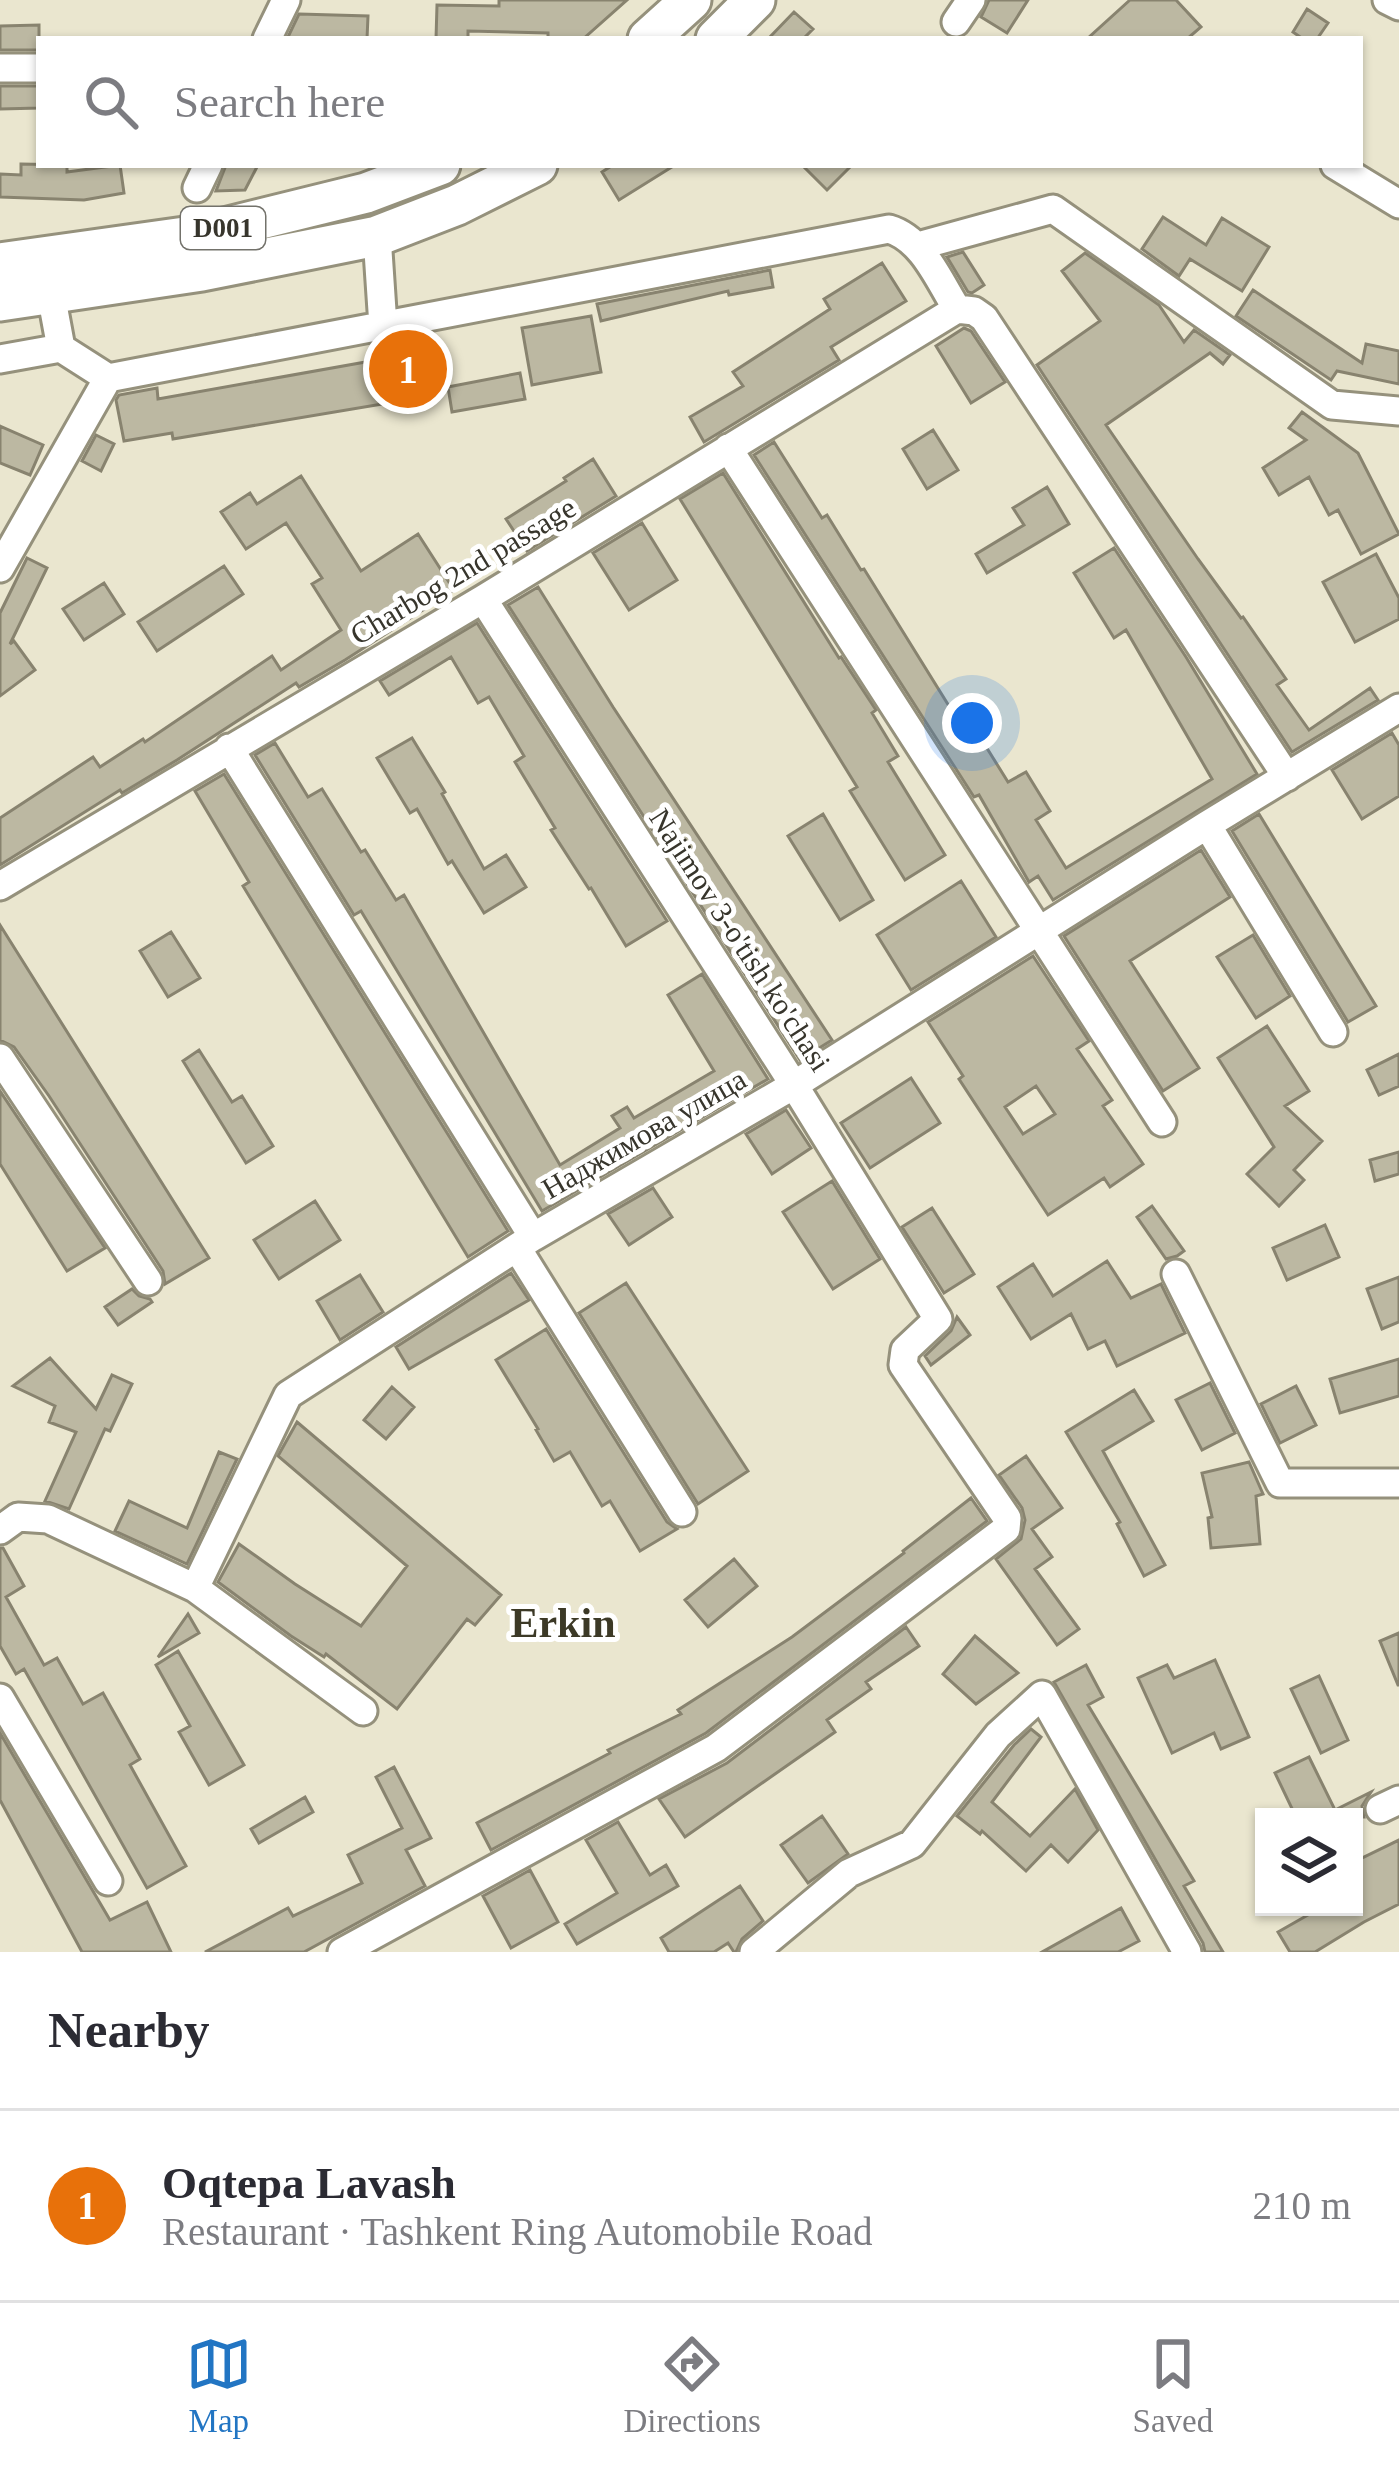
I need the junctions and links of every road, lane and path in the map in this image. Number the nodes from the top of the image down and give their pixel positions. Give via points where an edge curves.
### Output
1 (286, 0) edge
2 (691, 0) edge
3 (755, 0) edge
4 (1387, 0) edge
5 (1399, 6) edge
6 (268, 36) edge
7 (651, 36) edge
8 (719, 36) edge
9 (0, 68) edge
10 (36, 68) edge
11 (432, 168) edge
12 (531, 168) edge
13 (1339, 168) edge
14 (1399, 204) edge
15 (377, 236) junction
16 (918, 247) junction
17 (0, 263) edge
18 (51, 293) junction
19 (0, 301) edge
20 (957, 309) junction
21 (383, 326) junction
22 (62, 348) junction
23 (0, 358) edge
24 (108, 378) junction
25 (1399, 411) edge
26 (728, 448) junction
27 (0, 568) edge
28 (483, 599) junction
29 (1399, 708) edge
30 (230, 748) junction
31 (1287, 777) junction
32 (1207, 825) junction
33 (0, 886) edge
34 (1037, 931) junction
35 (1333, 1032) dead end
36 (0, 1058) edge
37 (794, 1085) junction
38 (1162, 1122) dead end
39 (525, 1242) junction
40 (1175, 1274) dead end
41 (148, 1281) dead end
42 (1399, 1484) edge
43 (682, 1512) dead end
44 (0, 1530) edge
45 (195, 1588) junction
46 (0, 1698) edge
47 (363, 1711) dead end
48 (108, 1882) dead end
49 (342, 1952) edge
50 (754, 1952) edge
51 (1187, 1952) edge

1 - 6 street
2 - 7 highway
3 - 8 highway
4 - 5 street
9 - 10 street
11 - 17 highway, D001 via 366,193 192,236
12 - 15 highway, D001
13 - 14 street
15 - 18 highway, D001
15 - 21 street
16 - 20 street
16 - 21 street via 889,229
16 - 25 street via 1053,209 1332,405
18 - 19 highway, D001
18 - 22 street
20 - 26 street, Charbog 2nd passage
20 - 31 street via 984,318
21 - 24 street
22 - 23 street
22 - 24 street
24 - 27 street
26 - 28 street, Charbog 2nd passage
26 - 34 street
28 - 30 street, Charbog 2nd passage
28 - 37 street, Najimov 3-o'tish ko'chasi
29 - 31 street, Наджимова улица
30 - 33 street, Charbog 2nd passage
30 - 39 street
31 - 32 street, Наджимова улица
32 - 34 street, Наджимова улица
32 - 35 street
34 - 37 street, Наджимова улица
34 - 38 street
36 - 41 street
37 - 39 street, Наджимова улица
37 - 49 street, Najimov 3-o'tish ko'chasi via 938,1319 905,1350 903,1364 1007,1518 1006,1529 716,1748
39 - 43 street
39 - 45 street, Наджимова улица via 288,1395
40 - 42 street via 1280,1483
44 - 45 street via 18,1517 48,1519
45 - 47 street
46 - 48 street
50 - 51 street via 849,1873 912,1844 998,1735 1042,1695

